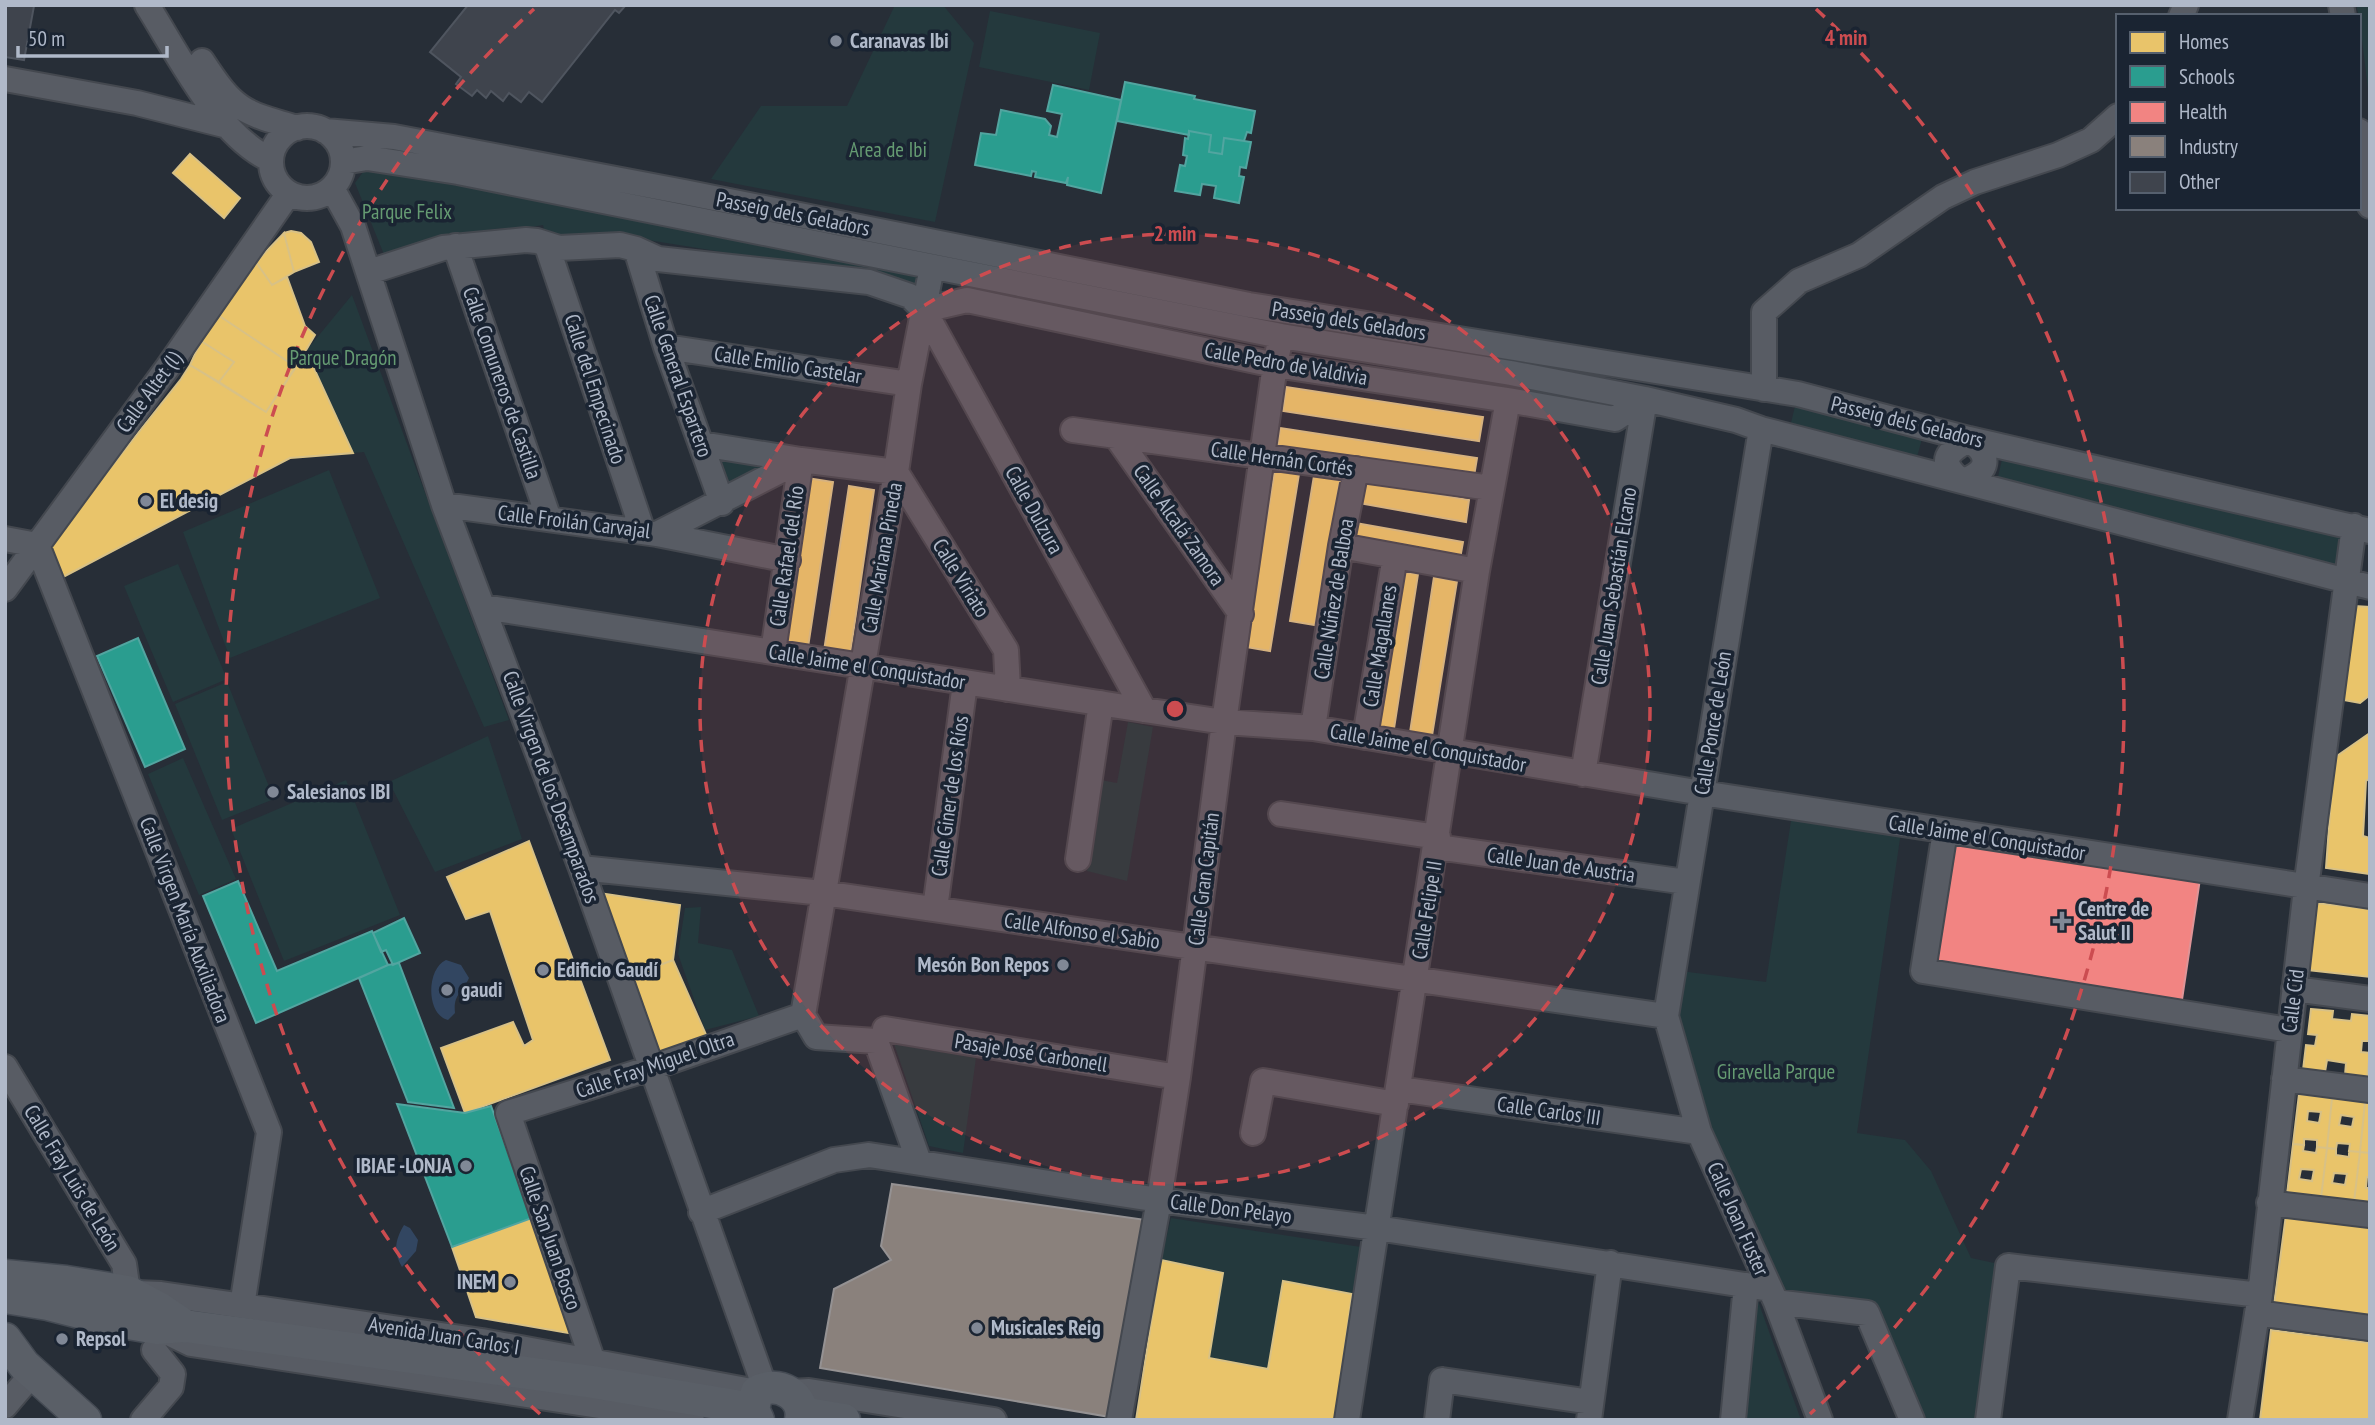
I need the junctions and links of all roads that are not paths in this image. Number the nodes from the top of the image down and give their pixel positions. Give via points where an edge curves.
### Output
1 (147, 5) edge
2 (167, 5) edge
3 (5, 79) edge
4 (2116, 118) edge
5 (225, 125) junction
6 (297, 128) junction
7 (325, 131) junction
8 (2361, 145) edge
9 (271, 160) junction
10 (343, 162) junction
11 (332, 188) junction
12 (289, 193) junction
13 (2370, 206) edge
14 (455, 246) junction
15 (547, 246) junction
16 (636, 249) junction
17 (932, 267) junction
18 (369, 272) junction
19 (924, 310) junction
20 (1281, 336) junction
21 (666, 347) junction
22 (1275, 365) junction
23 (909, 384) junction
24 (1764, 389) junction
25 (1645, 399) junction
26 (1508, 400) junction
27 (1073, 429) dead end
28 (1761, 429) junction
29 (1116, 436) junction
30 (1969, 439) junction
31 (701, 444) junction
32 (1262, 456) junction
33 (801, 460) junction
34 (1356, 469) junction
35 (896, 472) junction
36 (1961, 481) junction
37 (1491, 488) junction
38 (722, 503) junction
39 (444, 505) junction
40 (549, 519) junction
41 (2362, 529) edge
42 (650, 533) junction
43 (5, 539) edge
44 (37, 545) junction
45 (1341, 546) junction
46 (1395, 556) junction
47 (788, 560) junction
48 (1477, 571) junction
49 (2358, 584) edge
50 (5, 589) edge
51 (484, 607) junction
52 (1241, 614) junction
53 (773, 652) junction
54 (863, 667) junction
55 (965, 683) junction
56 (1008, 689) junction
57 (1101, 703) junction
58 (1144, 710) junction
59 (1224, 722) junction
60 (1313, 728) junction
61 (1365, 737) junction
62 (1450, 751) junction
63 (1583, 774) junction
64 (1702, 793) junction
65 (1281, 814) dead end
66 (1945, 831) junction
67 (1437, 842) junction
68 (1078, 859) dead end
69 (581, 867) junction
70 (1686, 882) junction
71 (2306, 888) junction
72 (823, 893) junction
73 (2370, 896) edge
74 (935, 909) junction
75 (1196, 947) junction
76 (1416, 979) junction
77 (2294, 989) junction
78 (2370, 999) edge
79 (803, 1015) junction
80 (1666, 1016) junction
81 (2289, 1030) junction
82 (5, 1067) edge
83 (651, 1068) junction
84 (1178, 1077) junction
85 (2284, 1079) junction
86 (2370, 1090) edge
87 (1398, 1096) junction
88 (508, 1113) joint
89 (1699, 1132) junction
90 (1253, 1133) dead end
91 (929, 1163) junction
92 (1159, 1200) junction
93 (2269, 1203) junction
94 (701, 1212) junction
95 (2370, 1214) edge
96 (1377, 1228) junction
97 (1610, 1263) junction
98 (5, 1276) edge
99 (128, 1292) junction
100 (1764, 1292) junction
101 (5, 1297) edge
102 (2258, 1304) junction
103 (242, 1306) junction
104 (88, 1314) junction
105 (2370, 1328) edge
106 (166, 1335) junction
107 (5, 1339) edge
108 (21, 1364) edge
109 (593, 1372) junction
110 (775, 1405) edge
111 (5, 1406) edge
112 (1590, 1411) edge
113 (85, 1420) edge
114 (143, 1420) edge
115 (692, 1420) edge
116 (844, 1420) edge
117 (994, 1420) edge
118 (1119, 1420) edge
119 (1347, 1420) edge
120 (1437, 1420) edge
121 (1733, 1420) edge
122 (1820, 1420) edge
123 (1912, 1420) edge
124 (1988, 1420) edge
125 (2240, 1420) edge

1 - 5 street
2 - 6 street via 233,103 253,115
3 - 5 street via 137,103
4 - 24 street via 2091,140 2059,155 1943,197 1859,254 1799,281 1764,313
5 - 9 street via 252,150
6 - 7 street via 312,126
6 - 9 street via 276,143
7 - 10 street via 341,150
7 - 24 street, Passeig dels Geladors via 394,137 697,194 1249,305
8 - 13 street
9 - 12 street via 275,180
10 - 11 street
10 - 17 street via 367,158 458,172
11 - 12 street via 316,197
11 - 18 street, Calle Virgen de los Desamparados via 353,226
12 - 44 street, Calle Altet (l)
14 - 15 street via 514,240
14 - 18 street
14 - 40 street, Calle Comuneros de Castilla
15 - 16 street
15 - 42 street, Calle del Empecinado
16 - 19 street via 659,259 869,282 910,296
16 - 21 street, Calle General Espartero
17 - 19 street, Calle Mariana Pineda
17 - 20 street
18 - 39 street, Calle Virgen de los Desamparados
19 - 22 street, Calle Pedro de Valdivia via 967,300
19 - 23 street, Calle Mariana Pineda
19 - 58 street, Calle Dulzura
20 - 22 street, Calle Gran Capitán
20 - 25 street
21 - 23 street, Calle Emilio Castelar
21 - 31 street, Calle General Espartero
22 - 26 street, Calle Pedro de Valdivia
22 - 32 street, Calle Gran Capitán
23 - 35 street, Calle Mariana Pineda
24 - 28 street via 1778,398 1781,409 1777,420
24 - 30 street, Passeig dels Geladors
25 - 26 street, Calle Pedro de Valdivia via 1615,419
25 - 28 street
25 - 63 street, Calle Juan Sebastián Elcano
26 - 37 street, Calle Felipe II
27 - 29 street, Calle Hernán Cortés
28 - 36 street
28 - 64 street, Calle Ponce de León
29 - 32 street, Calle Hernán Cortés
29 - 52 street, Calle Alcalá Zamora
30 - 36 street via 1982,453 1984,465 1978,475
30 - 41 street, Passeig dels Geladors
31 - 33 street
31 - 38 street, Calle General Espartero
32 - 34 street, Calle Hernán Cortés
32 - 52 street, Calle Gran Capitán
33 - 35 street
33 - 38 street, Calle Froilán Carvajal
33 - 47 street, Calle Rafael del Río
34 - 37 street, Calle Hernán Cortés
34 - 45 street, Calle Núñez de Balboa
35 - 54 street, Calle Mariana Pineda
35 - 56 street, Calle Viriato via 1006,650
36 - 49 street
37 - 48 street, Calle Felipe II
38 - 42 street, Calle Froilán Carvajal
39 - 40 street, Calle Froilán Carvajal
39 - 51 street, Calle Virgen de los Desamparados
40 - 42 street, Calle Froilán Carvajal
41 - 49 street, Calle Cid
42 - 47 street
43 - 44 street
44 - 50 street, Calle Altet (l)
44 - 103 street, Calle Virgen María Auxiliadora via 268,1132
45 - 46 street
45 - 60 street, Calle Núñez de Balboa
46 - 48 street
46 - 61 street, Calle Magallanes
47 - 53 street, Calle Rafael del Río
48 - 62 street, Calle Felipe II
49 - 71 street, Calle Cid
51 - 53 street, Calle Jaime el Conquistador
51 - 69 street, Calle Virgen de los Desamparados
52 - 59 street, Calle Gran Capitán
53 - 54 street, Calle Jaime el Conquistador
54 - 55 street, Calle Jaime el Conquistador
54 - 72 street, Calle Mariana Pineda
55 - 56 street, Calle Jaime el Conquistador
55 - 74 street, Calle Giner de los Ríos
56 - 57 street, Calle Jaime el Conquistador
57 - 58 street, Calle Jaime el Conquistador
57 - 68 street
58 - 59 street, Calle Jaime el Conquistador
59 - 60 street, Calle Jaime el Conquistador
59 - 75 street, Calle Gran Capitán
60 - 61 street, Calle Jaime el Conquistador
61 - 62 street, Calle Jaime el Conquistador
62 - 63 street, Calle Jaime el Conquistador
62 - 67 street, Calle Felipe II
63 - 64 street, Calle Jaime el Conquistador
64 - 66 street, Calle Jaime el Conquistador
64 - 70 street, Calle Ponce de León
65 - 67 street, Calle Juan de Austria
66 - 71 street, Calle Jaime el Conquistador
66 - 81 street via 1923,971
67 - 70 street, Calle Juan de Austria
67 - 76 street, Calle Felipe II
69 - 72 street, Calle Alfonso el Sabio
69 - 83 street, Calle Virgen de los Desamparados
70 - 80 street, Calle Ponce de León
71 - 73 street, Calle Jaime el Conquistador
71 - 77 street, Calle Cid
72 - 74 street, Calle Alfonso el Sabio
72 - 79 street, Calle Mariana Pineda
74 - 75 street, Calle Alfonso el Sabio
75 - 76 street, Calle Alfonso el Sabio
75 - 84 street, Calle Gran Capitán
76 - 80 street, Calle Alfonso el Sabio
76 - 87 street, Calle Felipe II
77 - 78 street
77 - 81 street, Calle Cid
79 - 83 street, Calle Fray Miguel Oltra
79 - 91 street via 816,1037 876,1041
80 - 89 street, Calle Joan Fuster
81 - 85 street, Calle Cid
82 - 99 street, Calle Fray Luis de León via 124,1264
83 - 88 street, Calle Fray Miguel Oltra
83 - 94 street, Calle Virgen de los Desamparados
84 - 91 street, Pasaje José Carbonell via 885,1029 929,1146
84 - 92 street, Calle Gran Capitán
85 - 86 street
85 - 93 street, Calle Cid
87 - 89 street, Calle Carlos III
87 - 90 street, Calle Carlos III via 1263,1081
87 - 96 street, Calle Felipe II
88 - 109 street, Calle San Juan Bosco
89 - 100 street, Calle Joan Fuster
91 - 92 street, Calle Don Pelayo
91 - 94 street, Calle Don Pelayo via 869,1156 834,1160
92 - 96 street, Calle Don Pelayo
92 - 118 street, Calle Gran Capitán
93 - 95 street
93 - 102 street, Calle Cid
94 - 110 street, Calle Virgen de los Desamparados
96 - 97 street, Calle Don Pelayo
96 - 119 street, Calle Felipe II
97 - 100 street, Calle Don Pelayo
97 - 112 street
98 - 99 main road
99 - 103 street, Avenida Juan Carlos I
99 - 104 street via 122,1305
99 - 106 main road via 160,1309
100 - 121 street
100 - 122 street, Calle Joan Fuster
100 - 123 street, Calle Don Pelayo via 1867,1313
101 - 104 main road, Avenida Juan Carlos I
102 - 105 street
102 - 124 street via 2008,1266
102 - 125 street, Calle Cid
103 - 109 street, Avenida Juan Carlos I via 482,1341
104 - 106 main road, Avenida Juan Carlos I
106 - 109 main road, Avenida Juan Carlos I
106 - 114 street via 171,1387
106 - 115 street, Avenida Juan Carlos I via 191,1344
107 - 108 main road
108 - 111 street
108 - 113 main road
109 - 110 main road, Avenida Juan Carlos I
110 - 116 main road, Avenida Juan Carlos I
110 - 117 street, Avenida Juan Carlos I via 809,1391
112 - 120 street via 1442,1380

